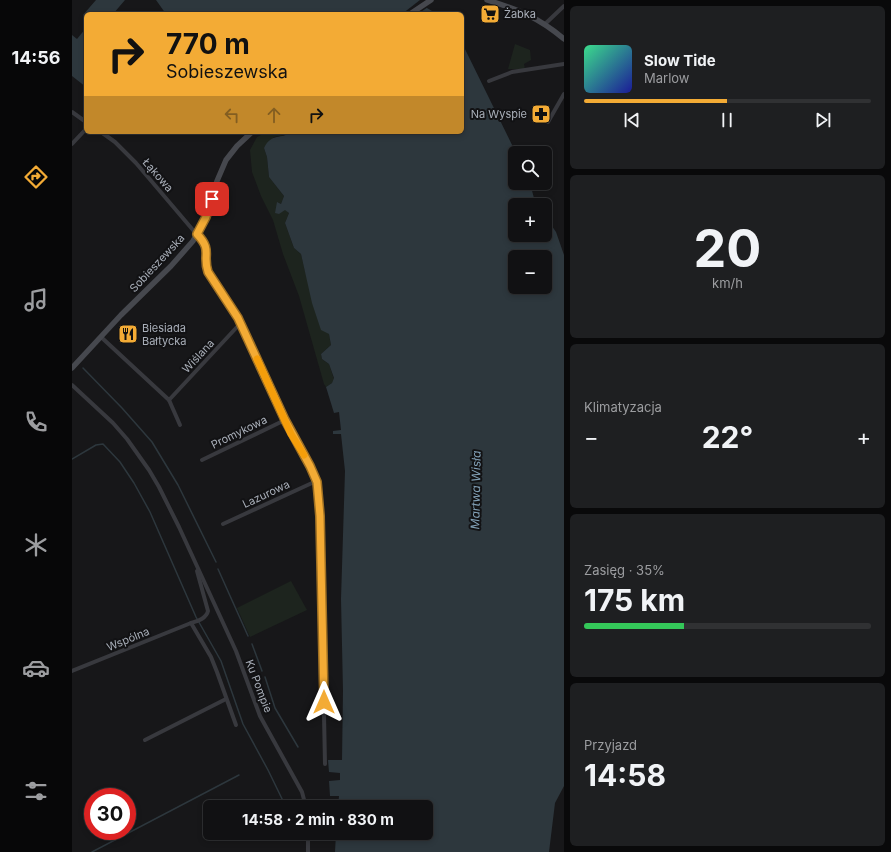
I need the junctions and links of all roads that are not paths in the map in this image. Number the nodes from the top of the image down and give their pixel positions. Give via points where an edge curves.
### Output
1 (487, 0) edge
2 (428, 1) edge
3 (564, 6) edge
4 (413, 12) edge
5 (545, 24) junction
6 (564, 39) edge
7 (564, 64) edge
8 (489, 81) dead end
9 (564, 94) edge
10 (72, 112) edge
11 (84, 121) edge
12 (548, 122) dead end
13 (84, 131) edge
14 (104, 134) edge
15 (250, 134) edge
16 (72, 144) edge
17 (197, 234) junction
18 (242, 325) junction
19 (101, 337) junction
20 (72, 368) edge
21 (72, 385) edge
22 (169, 400) junction
23 (285, 420) junction
24 (180, 425) dead end
25 (202, 460) dead end
26 (317, 482) junction
27 (223, 524) dead end
28 (198, 569) junction
29 (192, 623) junction
30 (72, 671) edge
31 (226, 699) junction
32 (236, 725) dead end
33 (145, 740) dead end
34 (325, 764) dead end
35 (304, 800) edge
36 (308, 840) edge
37 (308, 852) edge

1 - 5 main road via 520,10
2 - 4 main road
3 - 5 street
5 - 6 main road
7 - 8 street via 512,72
9 - 12 street
10 - 11 street
13 - 16 street
14 - 17 street, Łąkowa via 133,160
15 - 17 main road, Sobieszewska via 233,149 223,166 209,210
17 - 18 street, Łąkowa via 207,247 208,272
17 - 19 main road, Sobieszewska via 175,261
18 - 22 street, Wiślana
18 - 23 street, Łąkowa
19 - 20 main road, Sobieszewska
19 - 22 street
21 - 28 street, Ku Pompie via 113,423 149,470 176,520
22 - 24 street
23 - 25 street, Promykowa
23 - 26 street, Łąkowa
26 - 27 street, Lazurowa
26 - 34 street, Łąkowa via 320,516
28 - 29 street, Ku Pompie via 208,611 203,618
28 - 35 street, Ku Pompie via 236,650 260,716
29 - 30 street, Wspólna
29 - 31 street via 217,672
31 - 32 street
31 - 33 street
36 - 37 street

